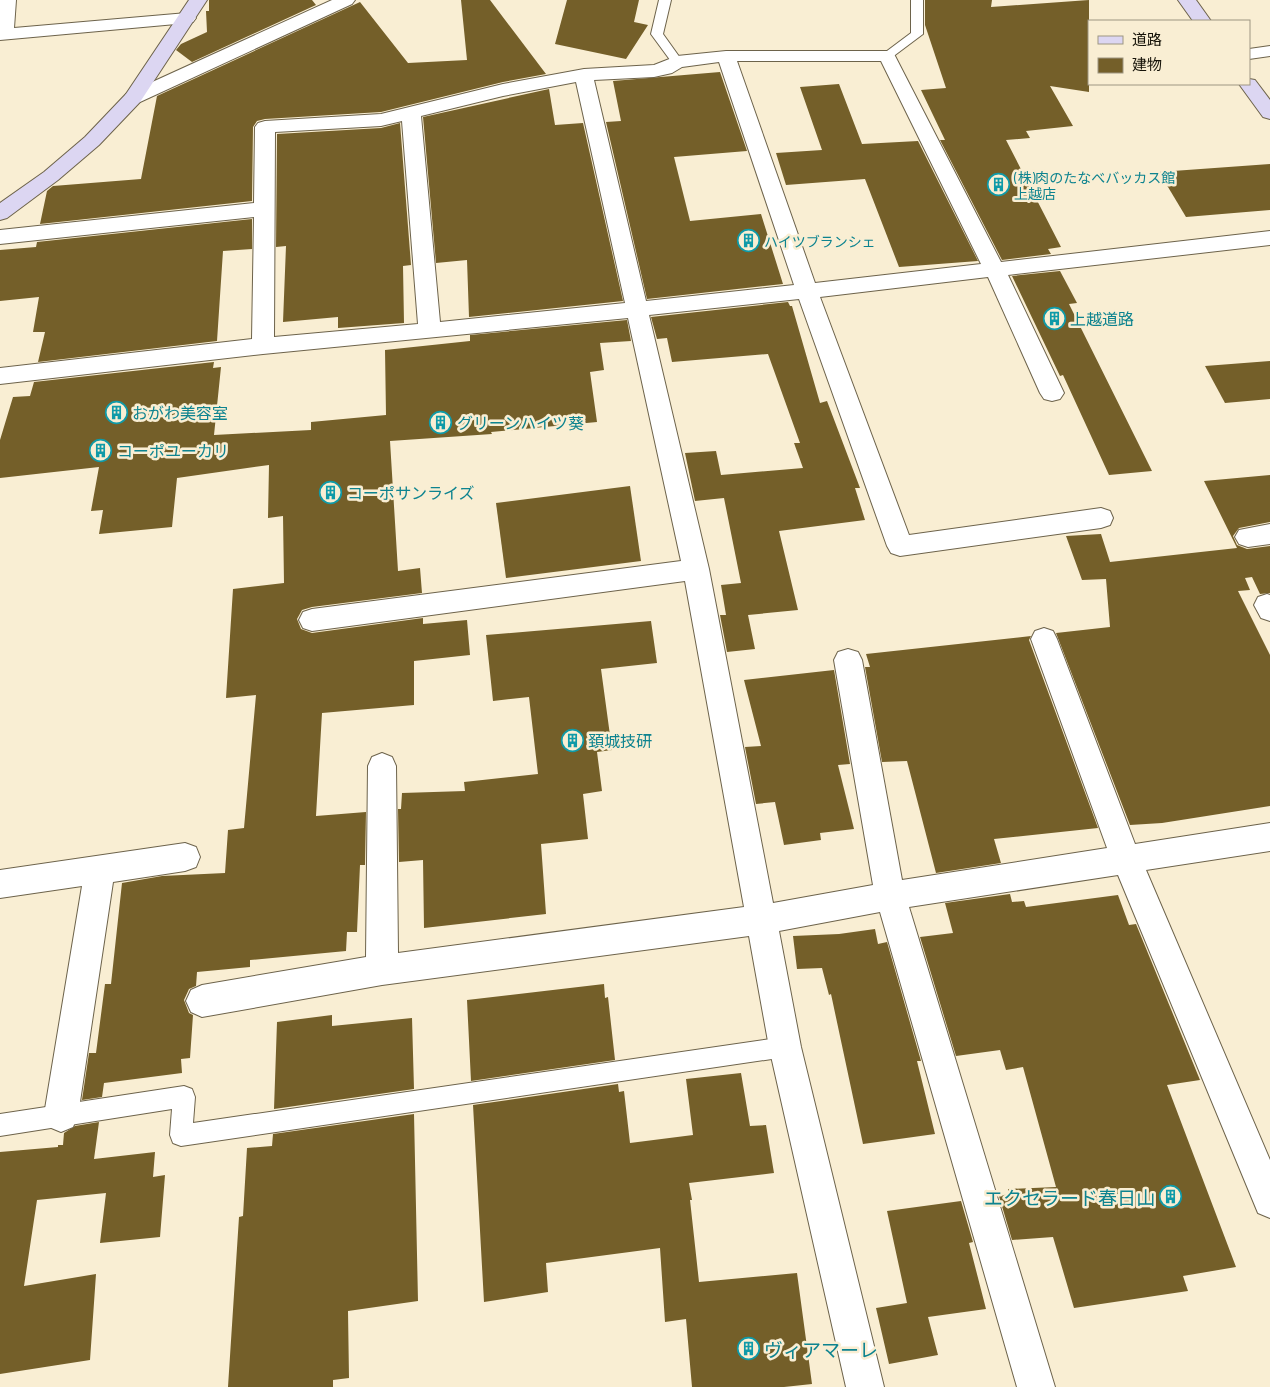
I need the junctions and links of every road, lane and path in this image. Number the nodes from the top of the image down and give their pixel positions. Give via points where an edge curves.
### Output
1 (7, 0) edge
2 (198, 0) edge
3 (346, 0) edge
4 (665, 0) edge
5 (917, 0) edge
6 (1187, 0) edge
7 (187, 18) junction
8 (1201, 20) edge
9 (2, 35) edge
10 (1270, 51) edge
11 (1250, 54) edge
12 (726, 56) junction
13 (887, 56) junction
14 (677, 62) junction
15 (584, 75) junction
16 (1249, 85) edge
17 (133, 98) junction
18 (411, 112) junction
19 (1270, 113) edge
20 (263, 209) junction
21 (0, 213) edge
22 (0, 237) edge
23 (1270, 238) edge
24 (994, 270) junction
25 (807, 291) junction
26 (635, 308) junction
27 (430, 331) junction
28 (263, 346) junction
29 (0, 376) edge
30 (1052, 393) dead end
31 (1101, 518) dead end
32 (696, 569) junction
33 (312, 620) dead end
34 (1044, 639) dead end
35 (848, 660) dead end
36 (382, 766) dead end
37 (1270, 837) edge
38 (185, 857) dead end
39 (1126, 861) junction
40 (100, 870) junction
41 (0, 884) edge
42 (890, 896) junction
43 (761, 920) junction
44 (382, 970) junction
45 (202, 1001) dead end
46 (785, 1047) junction
47 (61, 1115) junction
48 (0, 1125) edge
49 (1270, 1201) edge
50 (865, 1387) edge
51 (1036, 1387) edge

1 - 9 street
2 - 7 street
3 - 17 street
4 - 14 lane via 657,34
5 - 13 lane via 917,34
6 - 8 street
7 - 9 street
7 - 17 street
10 - 11 street
12 - 13 street
12 - 14 street
12 - 25 street
13 - 24 street
14 - 15 street via 654,71
15 - 18 street
15 - 26 street
16 - 19 street
17 - 21 street via 86,146
18 - 20 street via 381,120 265,127
18 - 27 street
20 - 22 street
20 - 28 street
23 - 24 street
24 - 25 street
24 - 30 street
25 - 26 street
25 - 31 street via 900,546
26 - 27 street
26 - 32 street
27 - 28 street
28 - 29 street
32 - 33 street
32 - 43 street
34 - 39 street
35 - 42 street
36 - 44 street
37 - 39 street
38 - 40 street
39 - 42 street
39 - 49 street
40 - 41 street
40 - 47 street
42 - 43 street
42 - 51 street
43 - 44 street
43 - 46 street
44 - 45 street
46 - 47 lane via 181,1135 184,1097
46 - 50 street
47 - 48 lane

